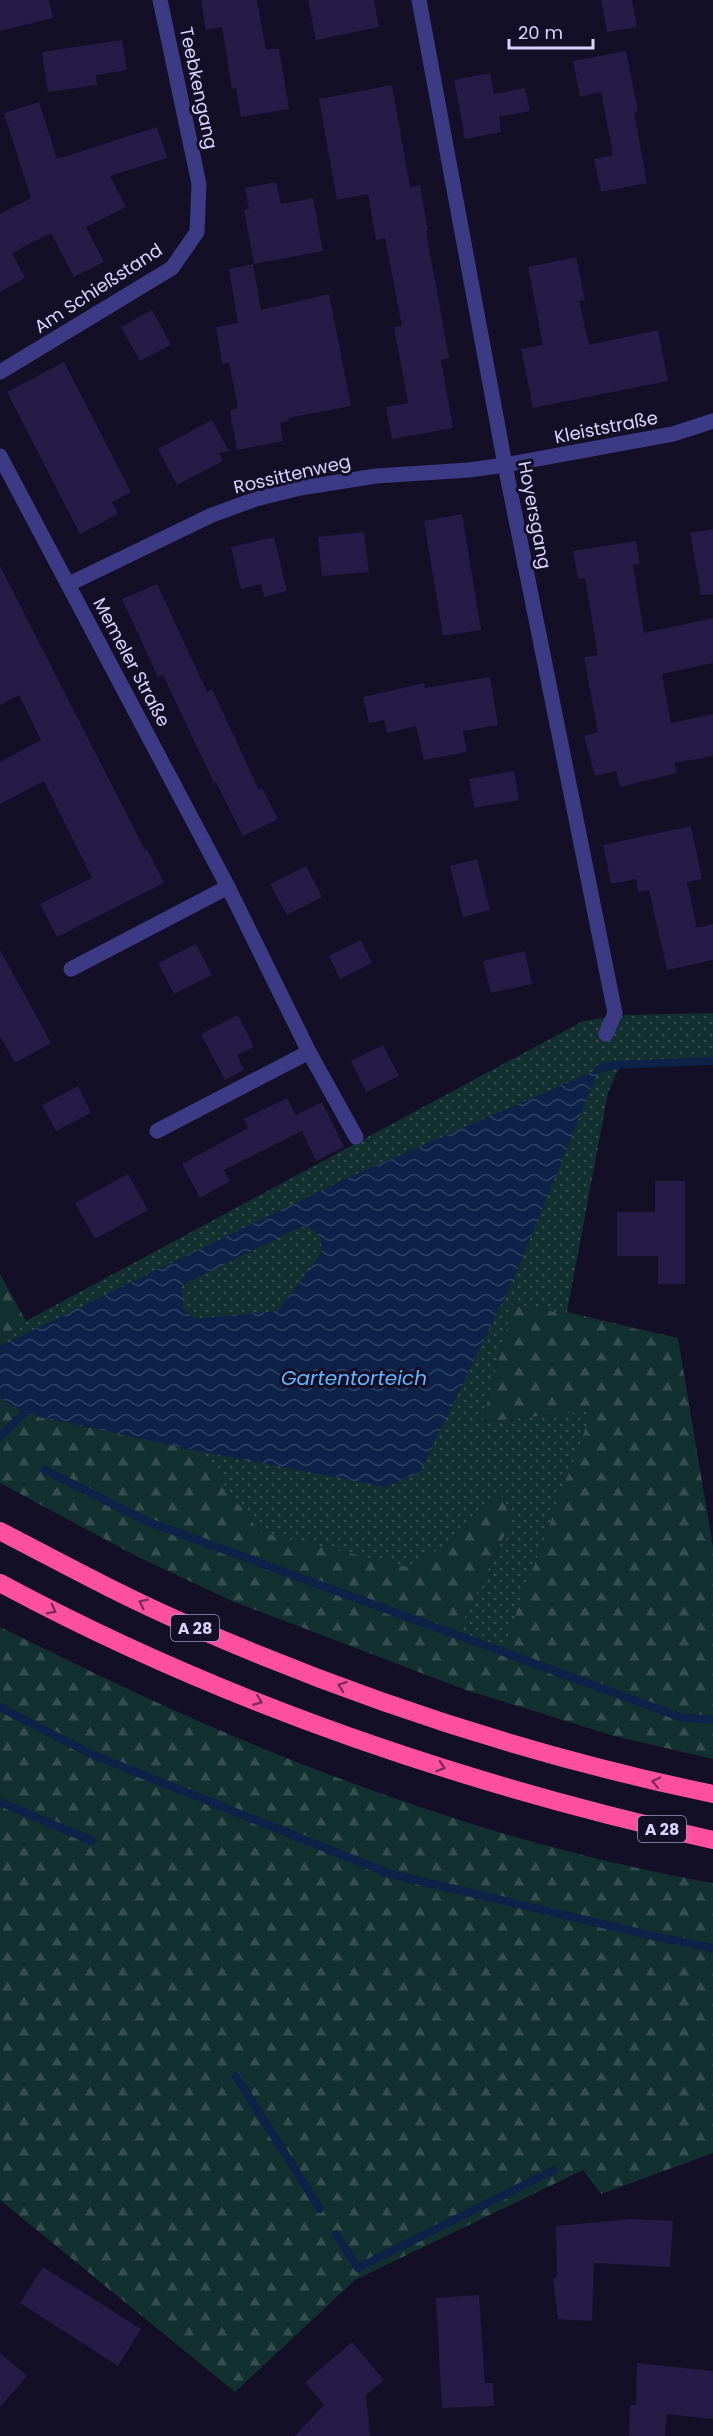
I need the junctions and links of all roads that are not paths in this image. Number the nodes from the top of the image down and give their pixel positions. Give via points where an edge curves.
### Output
1 (160, 0) edge
2 (419, 0) edge
3 (199, 184) joint
4 (0, 372) edge
5 (713, 421) edge
6 (0, 456) edge
7 (505, 465) junction
8 (69, 584) junction
9 (228, 887) junction
10 (71, 969) dead end
11 (606, 1034) dead end
12 (309, 1052) junction
13 (157, 1131) dead end
14 (356, 1137) dead end
15 (0, 1531) edge
16 (0, 1583) edge
17 (713, 1794) edge
18 (713, 1840) edge

1 - 3 street, Teebkengang
2 - 7 street, Hoyersgang
3 - 4 street, Am Schießstand via 197,232 172,268
5 - 7 street, Kleiststraße via 673,434
6 - 8 street, Memeler Straße
7 - 8 street, Rossittenweg via 376,476 256,499 212,514
7 - 11 street, Hoyersgang via 615,1013
8 - 9 street, Memeler Straße
9 - 10 street
9 - 12 street, Memeler Straße
12 - 13 street
12 - 14 street, Memeler Straße
17 -> 15 highway, A 28 via 536,1750 397,1706 190,1626
16 -> 18 highway, A 28 via 203,1680 373,1744 511,1790

